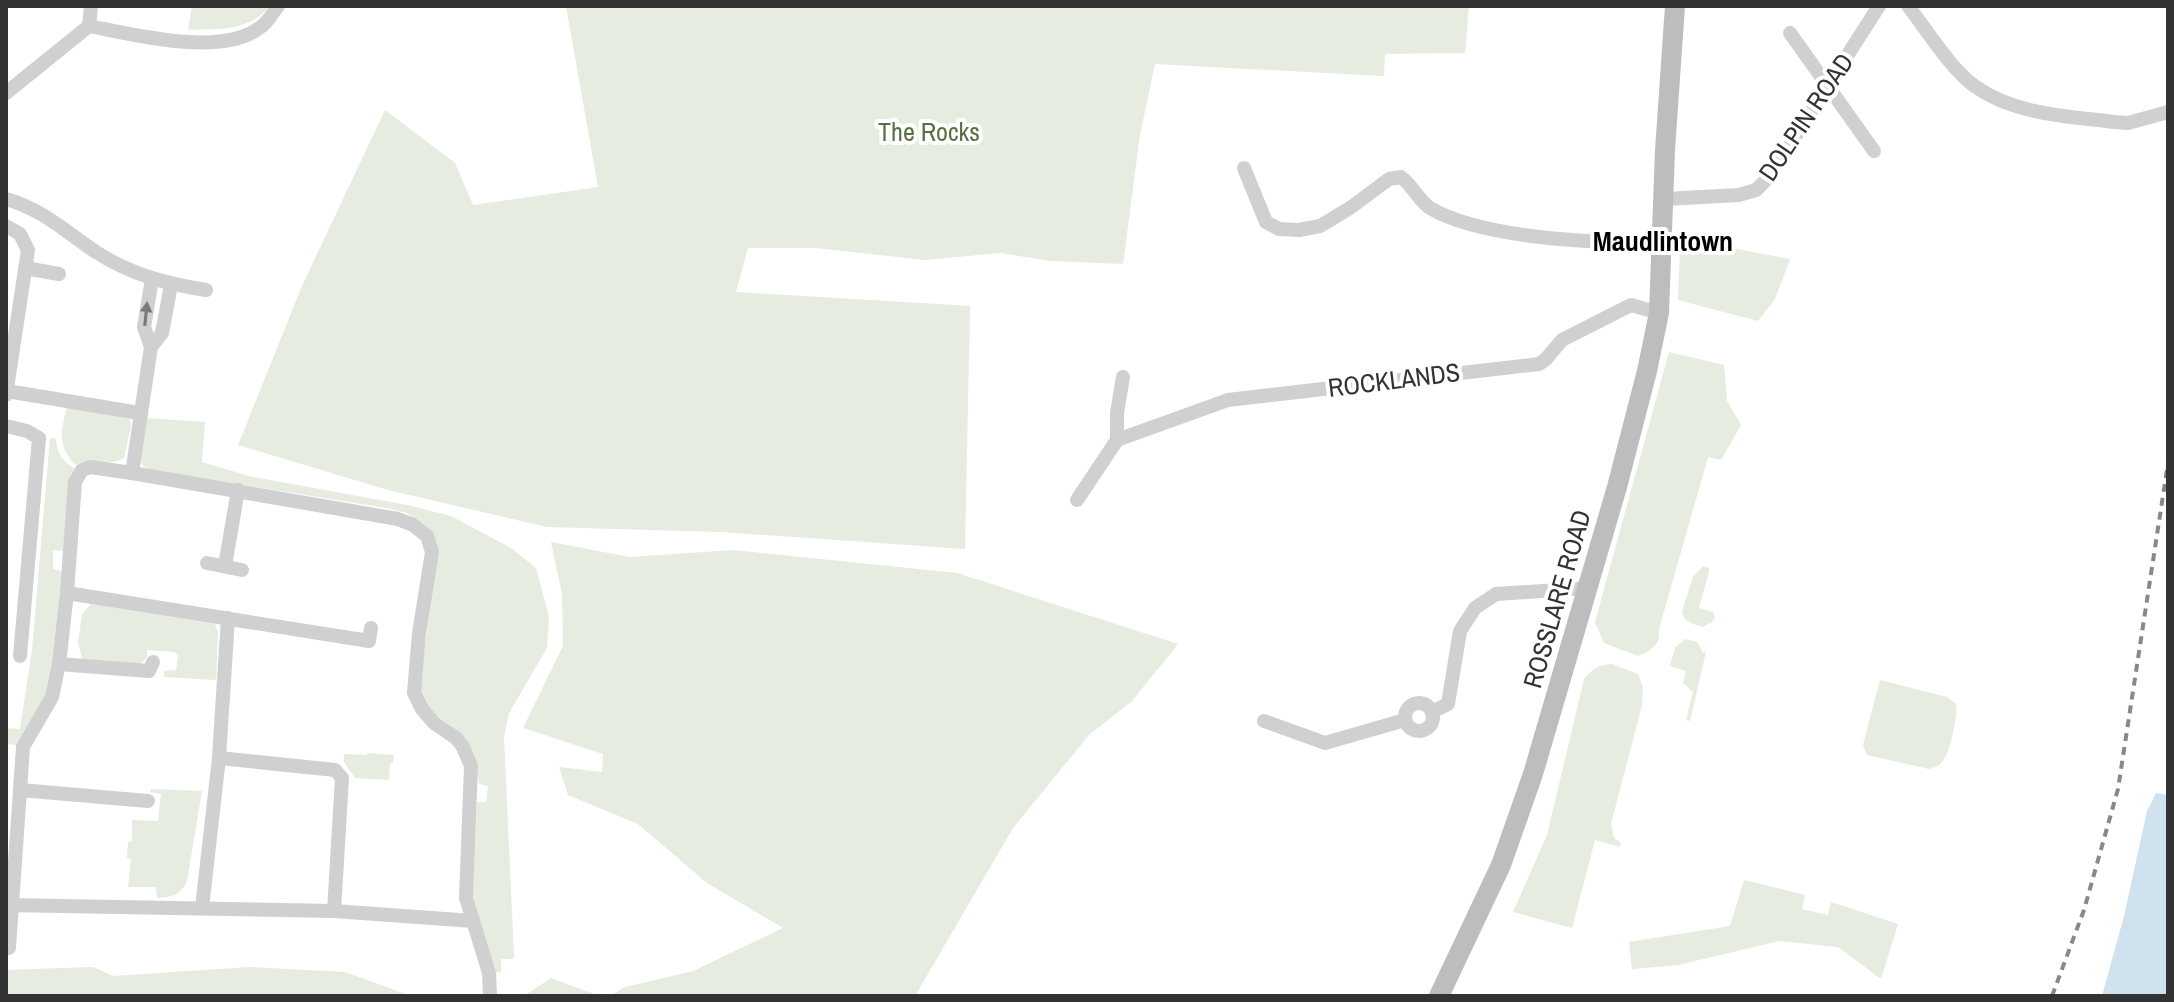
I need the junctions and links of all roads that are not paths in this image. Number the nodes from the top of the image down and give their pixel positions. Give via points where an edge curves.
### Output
1 (91, 6) edge
2 (278, 6) edge
3 (1675, 6) edge
4 (1879, 6) edge
5 (1908, 6) edge
6 (89, 26) junction
7 (1790, 33) dead end
8 (1828, 85) junction
9 (6, 93) edge
10 (2168, 112) edge
11 (1874, 151) dead end
12 (1244, 168) dead end
13 (6, 199) edge
14 (1665, 199) junction
15 (6, 226) edge
16 (1663, 245) junction
17 (25, 268) junction
18 (59, 274) dead end
19 (152, 279) junction
20 (171, 285) junction
21 (206, 290) dead end
22 (1659, 313) junction
23 (151, 347) junction
24 (1123, 377) dead end
25 (6, 393) edge
26 (139, 413) junction
27 (6, 426) edge
28 (1117, 440) junction
29 (132, 473) junction
30 (238, 490) junction
31 (1077, 500) dead end
32 (207, 563) dead end
33 (225, 566) junction
34 (242, 570) dead end
35 (1587, 588) junction
36 (67, 593) junction
37 (228, 618) junction
38 (371, 628) dead end
39 (20, 656) dead end
40 (153, 662) dead end
41 (59, 664) junction
42 (1264, 721) dead end
43 (219, 758) junction
44 (20, 790) junction
45 (139, 816) dead end
46 (9, 905) edge
47 (202, 908) junction
48 (334, 911) junction
49 (473, 921) junction
50 (9, 948) dead end
51 (490, 996) edge
52 (1439, 996) edge

1 - 6 street
2 - 6 street via 263,25 230,39 195,42
3 - 14 main road
4 - 8 street, DOLPIN ROAD
5 - 10 street via 1974,86 2003,102 2128,123
6 - 9 street
7 - 8 street
8 - 11 street
8 - 14 street, DOLPIN ROAD via 1756,190
12 - 16 street via 1266,222 1279,229 1320,226 1389,179 1401,177 1426,206 1481,225 1531,236
13 - 19 street via 40,212 118,265
14 - 16 main road, ROSSLARE ROAD
15 - 17 street via 27,244
16 - 22 main road, ROSSLARE ROAD
17 - 18 street
17 - 25 street
19 - 20 street
23 -> 19 street via 144,327
20 - 21 street
20 - 23 street via 166,321
22 - 28 street, ROCKLANDS via 1631,305 1562,340 1539,364 1228,400
22 - 35 main road, ROSSLARE ROAD
23 - 26 street
24 - 28 street
25 - 26 street
26 - 29 street
27 - 39 street via 39,438
28 - 31 street
29 - 30 street
29 - 36 street via 90,467 77,475
30 - 33 street
30 - 49 street via 398,519 427,536 432,552 414,693 434,723 456,738 471,766 466,898
32 - 33 street
33 - 34 street
35 - 42 street via 1496,594 1475,608 1460,631 1448,704 1432,712 1430,725 1422,730 1409,727 1405,720 1325,743
35 - 52 main road, ROSSLARE ROAD via 1501,865
36 - 37 street
36 - 41 street
37 - 38 street via 369,641
37 - 43 street
40 - 41 street via 149,671
41 - 44 street via 52,697 23,747
43 - 47 street
43 - 48 street via 335,770 342,778
44 - 45 street via 144,801
44 - 46 street
46 - 47 street via 142,902
46 - 50 street
47 - 48 street
48 - 49 street
49 - 51 street via 489,973

